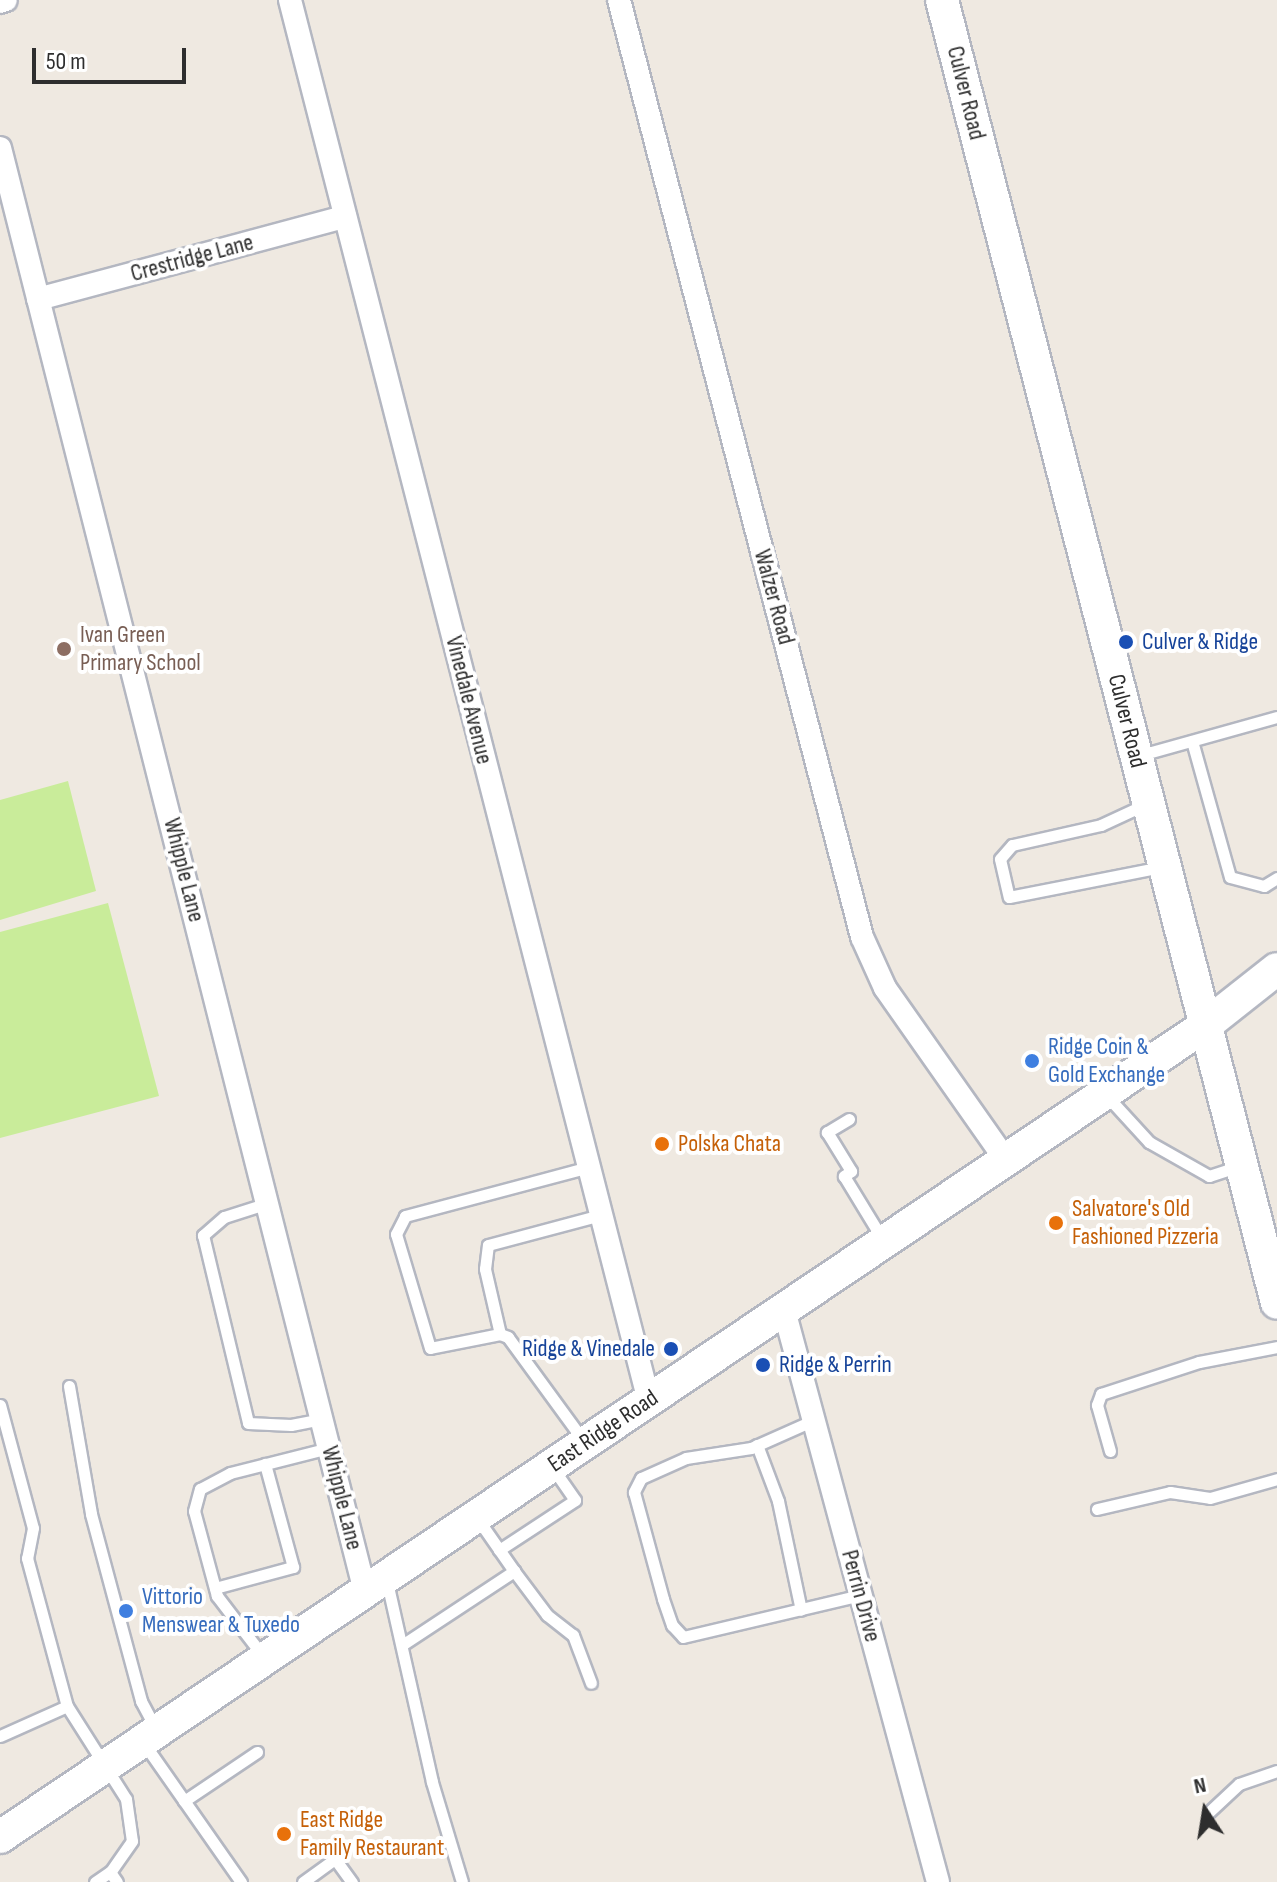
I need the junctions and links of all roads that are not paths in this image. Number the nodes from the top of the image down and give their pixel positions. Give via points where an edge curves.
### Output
1 (6, 0) edge
2 (290, 0) edge
3 (619, 0) edge
4 (942, 0) edge
5 (0, 2) edge
6 (0, 148) edge
7 (345, 217) junction
8 (38, 299) junction
9 (1277, 717) edge
10 (1192, 741) junction
11 (1136, 756) junction
12 (1149, 804) junction
13 (1165, 866) junction
14 (1277, 878) edge
15 (1277, 969) edge
16 (1277, 986) edge
17 (1206, 1025) junction
18 (1104, 1094) junction
19 (849, 1119) dead end
20 (1006, 1160) junction
21 (1242, 1165) junction
22 (589, 1167) junction
23 (269, 1203) junction
24 (601, 1215) junction
25 (884, 1242) junction
26 (1277, 1303) edge
27 (784, 1310) junction
28 (500, 1334) junction
29 (1277, 1347) edge
30 (69, 1386) dead end
31 (649, 1401) junction
32 (0, 1405) edge
33 (322, 1419) junction
34 (814, 1420) junction
35 (586, 1443) junction
36 (757, 1445) junction
37 (330, 1448) junction
38 (1110, 1451) dead end
39 (265, 1464) junction
40 (552, 1466) junction
41 (1277, 1479) edge
42 (1097, 1509) dead end
43 (476, 1517) junction
44 (499, 1550) junction
45 (514, 1571) junction
46 (376, 1585) junction
47 (215, 1588) junction
48 (860, 1595) junction
49 (801, 1610) junction
50 (405, 1643) junction
51 (265, 1659) junction
52 (591, 1683) dead end
53 (67, 1706) junction
54 (0, 1736) edge
55 (150, 1736) junction
56 (257, 1752) dead end
57 (106, 1766) junction
58 (1277, 1771) edge
59 (184, 1801) junction
60 (1209, 1812) dead end
61 (0, 1837) edge
62 (114, 1877) edge
63 (95, 1882) edge
64 (241, 1882) edge
65 (303, 1882) edge
66 (352, 1882) edge
67 (462, 1882) edge
68 (938, 1882) edge

1 - 5 street
2 - 7 street, Vinedale Avenue
3 - 20 street, Walzer Road via 862,937 885,988
4 - 11 main road, Culver Road
6 - 8 street, Whipple Lane
7 - 8 street, Crestridge Lane
7 - 22 street, Vinedale Avenue
8 - 23 street, Whipple Lane
9 - 10 lane
10 - 11 lane
10 - 14 lane via 1230,877 1264,886
11 - 12 main road, Culver Road
12 - 13 main road, Culver Road
12 - 13 lane via 1101,825 1012,845 1000,859 1009,897
13 - 17 main road, Culver Road
15 - 17 main road, East Ridge Road
16 - 17 main road, East Ridge Road
17 - 18 main road, East Ridge Road
17 - 21 main road, Culver Road
18 - 20 main road, East Ridge Road
18 - 21 lane via 1149,1142 1209,1176
19 - 25 lane via 827,1132 851,1171 844,1176
20 - 25 main road, East Ridge Road
21 - 26 main road, Culver Road
22 - 24 street, Vinedale Avenue
22 - 28 lane via 399,1220 396,1234 430,1348
23 - 33 street, Whipple Lane
23 - 33 lane via 224,1217 203,1235 248,1423 291,1425
24 - 28 lane via 488,1245 485,1269
24 - 31 street, Vinedale Avenue
25 - 27 main road, East Ridge Road
27 - 31 main road, East Ridge Road
27 - 34 street, Perrin Drive
28 - 35 lane via 517,1345
29 - 38 lane via 1199,1362 1101,1394 1097,1405
30 - 55 lane via 91,1514
31 - 35 main road, East Ridge Road
32 - 53 lane via 33,1528 27,1558
33 - 37 street, Whipple Lane
34 - 36 lane
34 - 48 street, Perrin Drive
35 - 40 main road, East Ridge Road
36 - 49 lane via 778,1501
36 - 49 lane via 686,1458 641,1478 634,1492 663,1599 672,1625 683,1637
37 - 39 lane
37 - 46 street, Whipple Lane
39 - 47 lane via 230,1473 200,1489 194,1511
39 - 47 lane via 293,1567
40 - 43 main road, East Ridge Road
40 - 44 lane via 575,1500
41 - 42 lane via 1210,1498 1170,1492
43 - 44 lane
43 - 46 main road, East Ridge Road
44 - 45 lane
45 - 50 lane
45 - 52 lane via 547,1615 573,1635
46 - 50 lane
46 - 51 main road, East Ridge Road
47 - 51 lane
48 - 49 lane
48 - 68 street, Perrin Drive
50 - 67 lane via 432,1782
51 - 55 main road, East Ridge Road
53 - 54 lane
53 - 57 lane
55 - 57 main road, East Ridge Road
55 - 59 lane
56 - 59 lane
57 - 61 main road, East Ridge Road
57 - 62 lane via 126,1799 132,1841
58 - 60 lane via 1239,1784
59 - 64 lane
62 - 63 lane
65 - 66 lane via 335,1859

